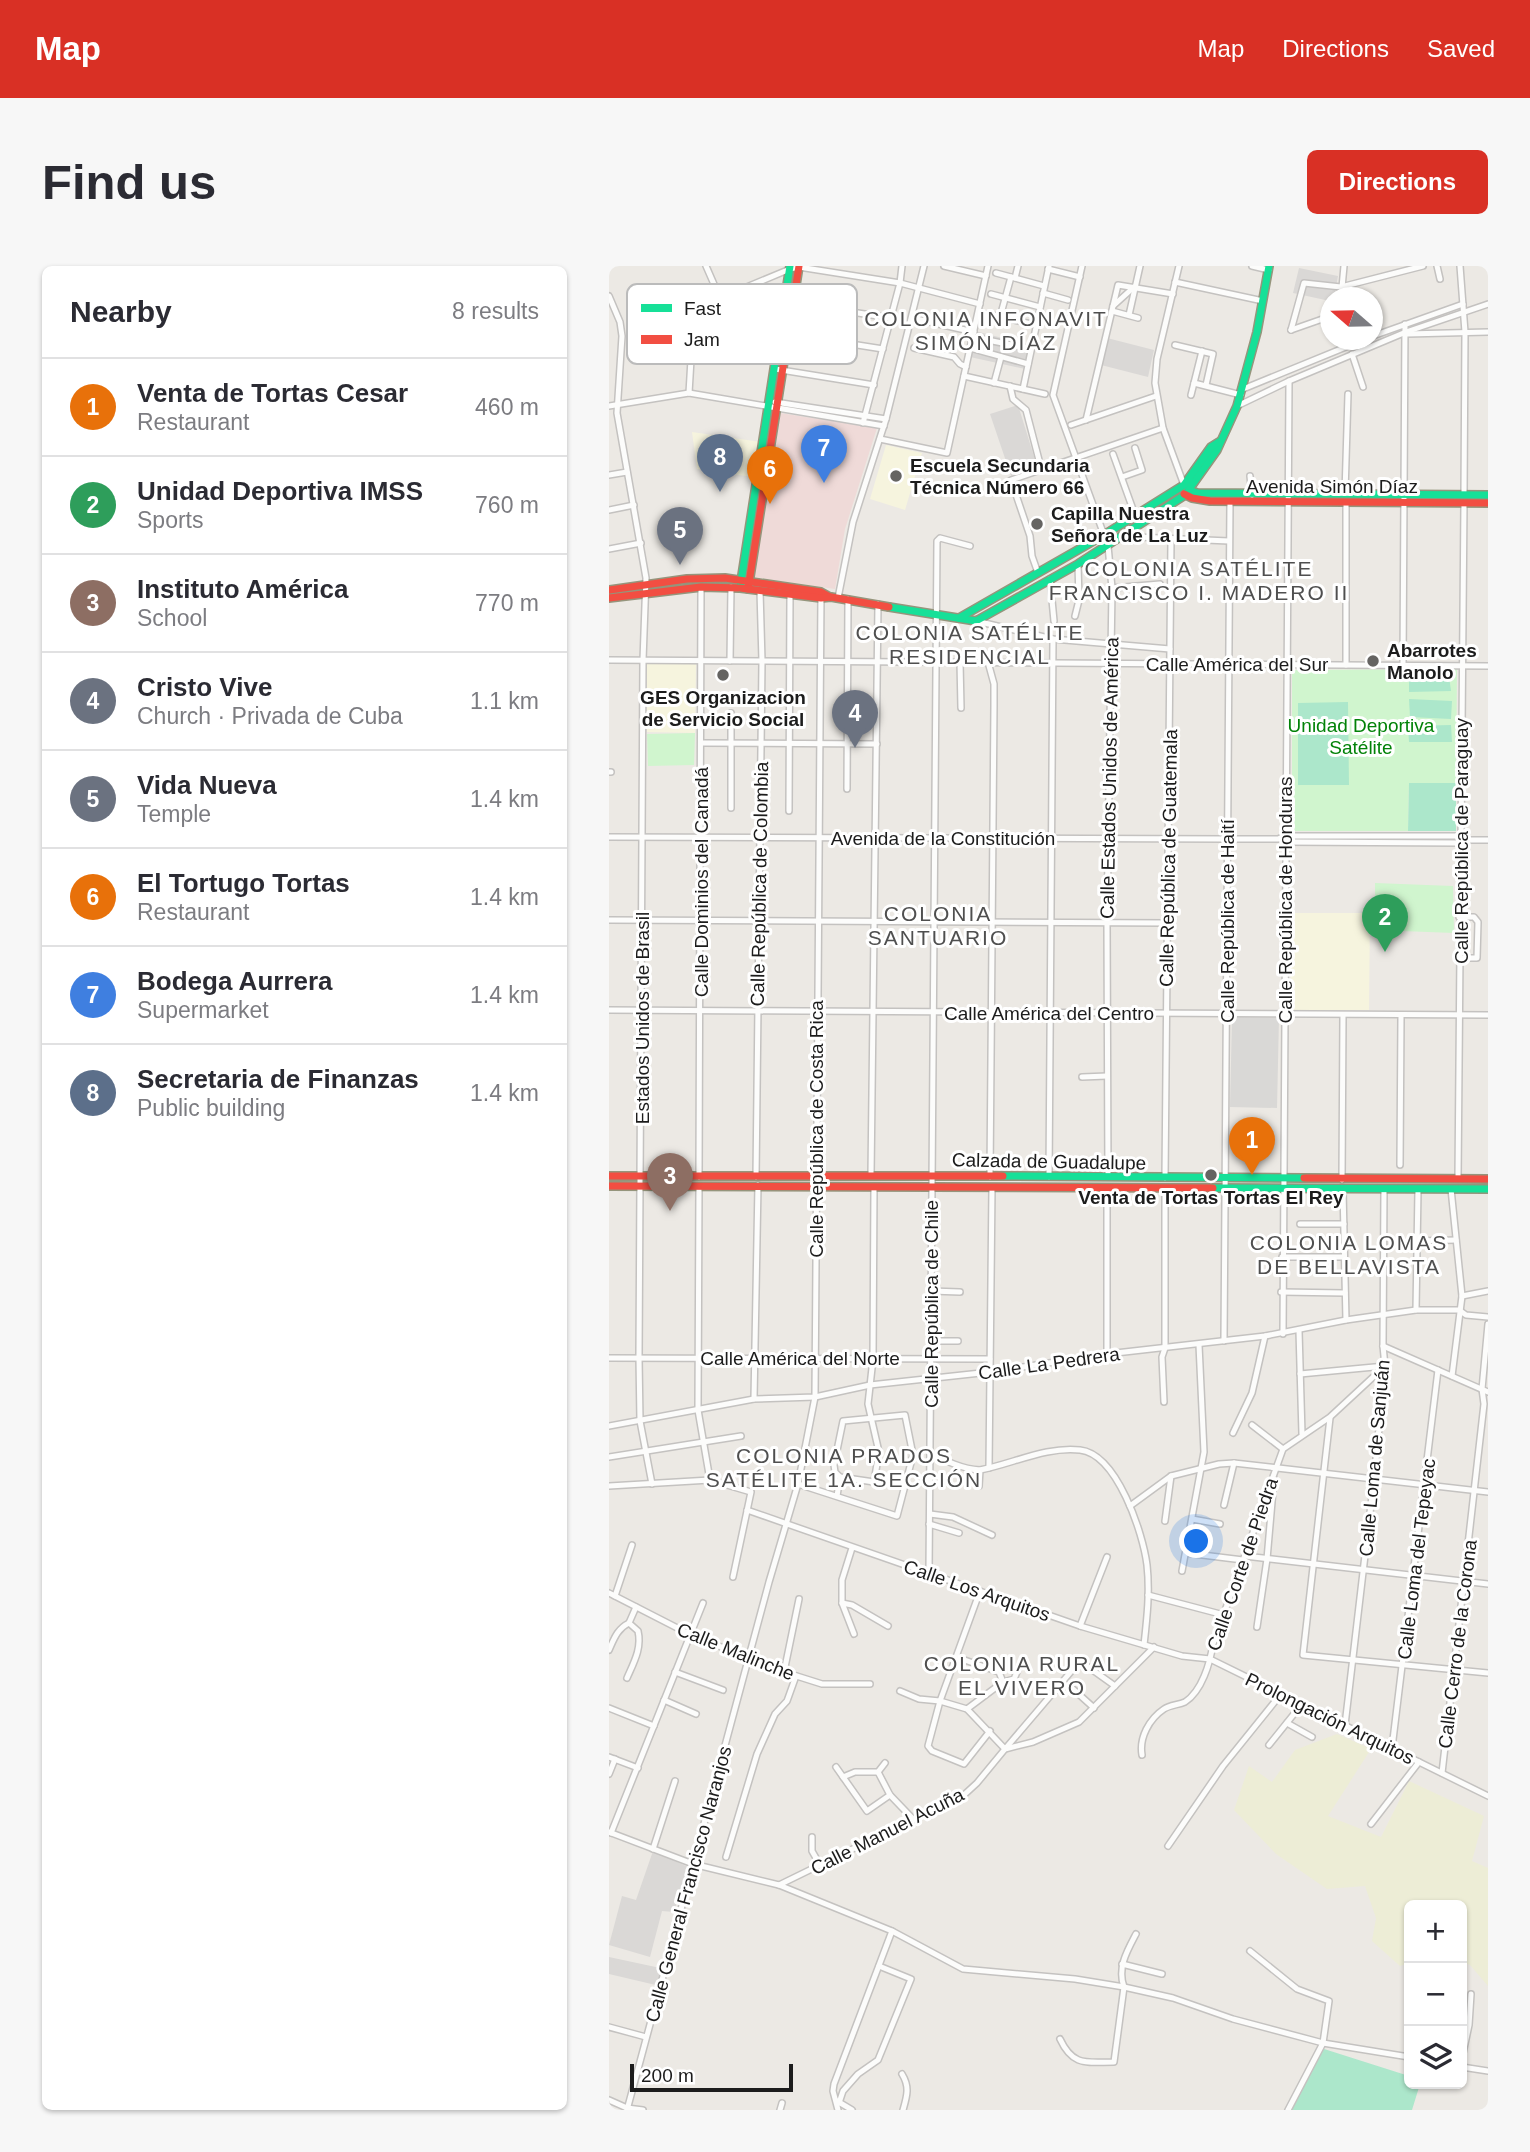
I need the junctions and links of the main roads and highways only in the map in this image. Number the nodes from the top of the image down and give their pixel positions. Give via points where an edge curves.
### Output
1 (1269, 268) edge
2 (780, 364) edge
3 (1184, 487) junction
4 (1488, 495) edge
5 (1288, 498) junction
6 (1464, 499) junction
7 (1488, 503) edge
8 (742, 585) junction
9 (645, 589) junction
10 (609, 590) edge
11 (821, 595) junction
12 (609, 598) edge
13 (959, 618) junction
14 (609, 1176) edge
15 (1488, 1179) edge
16 (699, 1181) junction
17 (757, 1181) junction
18 (609, 1186) edge
19 (1488, 1189) edge

1 - 3 main road via 1237,406 1212,459
2 - 8 main road
3 - 5 main road, Avenida Simón Díaz
3 - 5 main road, Avenida Simón Díaz via 1210,501
3 - 13 main road
3 - 13 main road via 1127,534 1078,564 976,621
4 - 6 main road, Avenida Simón Díaz
5 - 6 main road, Avenida Simón Díaz
6 - 7 main road, Avenida Simón Díaz
8 - 9 main road
8 - 9 main road via 687,579
8 - 11 main road
8 - 11 main road via 790,595
9 - 10 main road
9 - 12 main road
11 - 13 main road
14 - 16 main road, Calzada de Guadalupe
15 - 17 main road, Calzada de Guadalupe via 1400,1171 1342,1180 871,1175
16 - 17 main road, Calzada de Guadalupe
16 - 18 main road, Calzada de Guadalupe
17 - 19 main road, Calzada de Guadalupe via 874,1188

